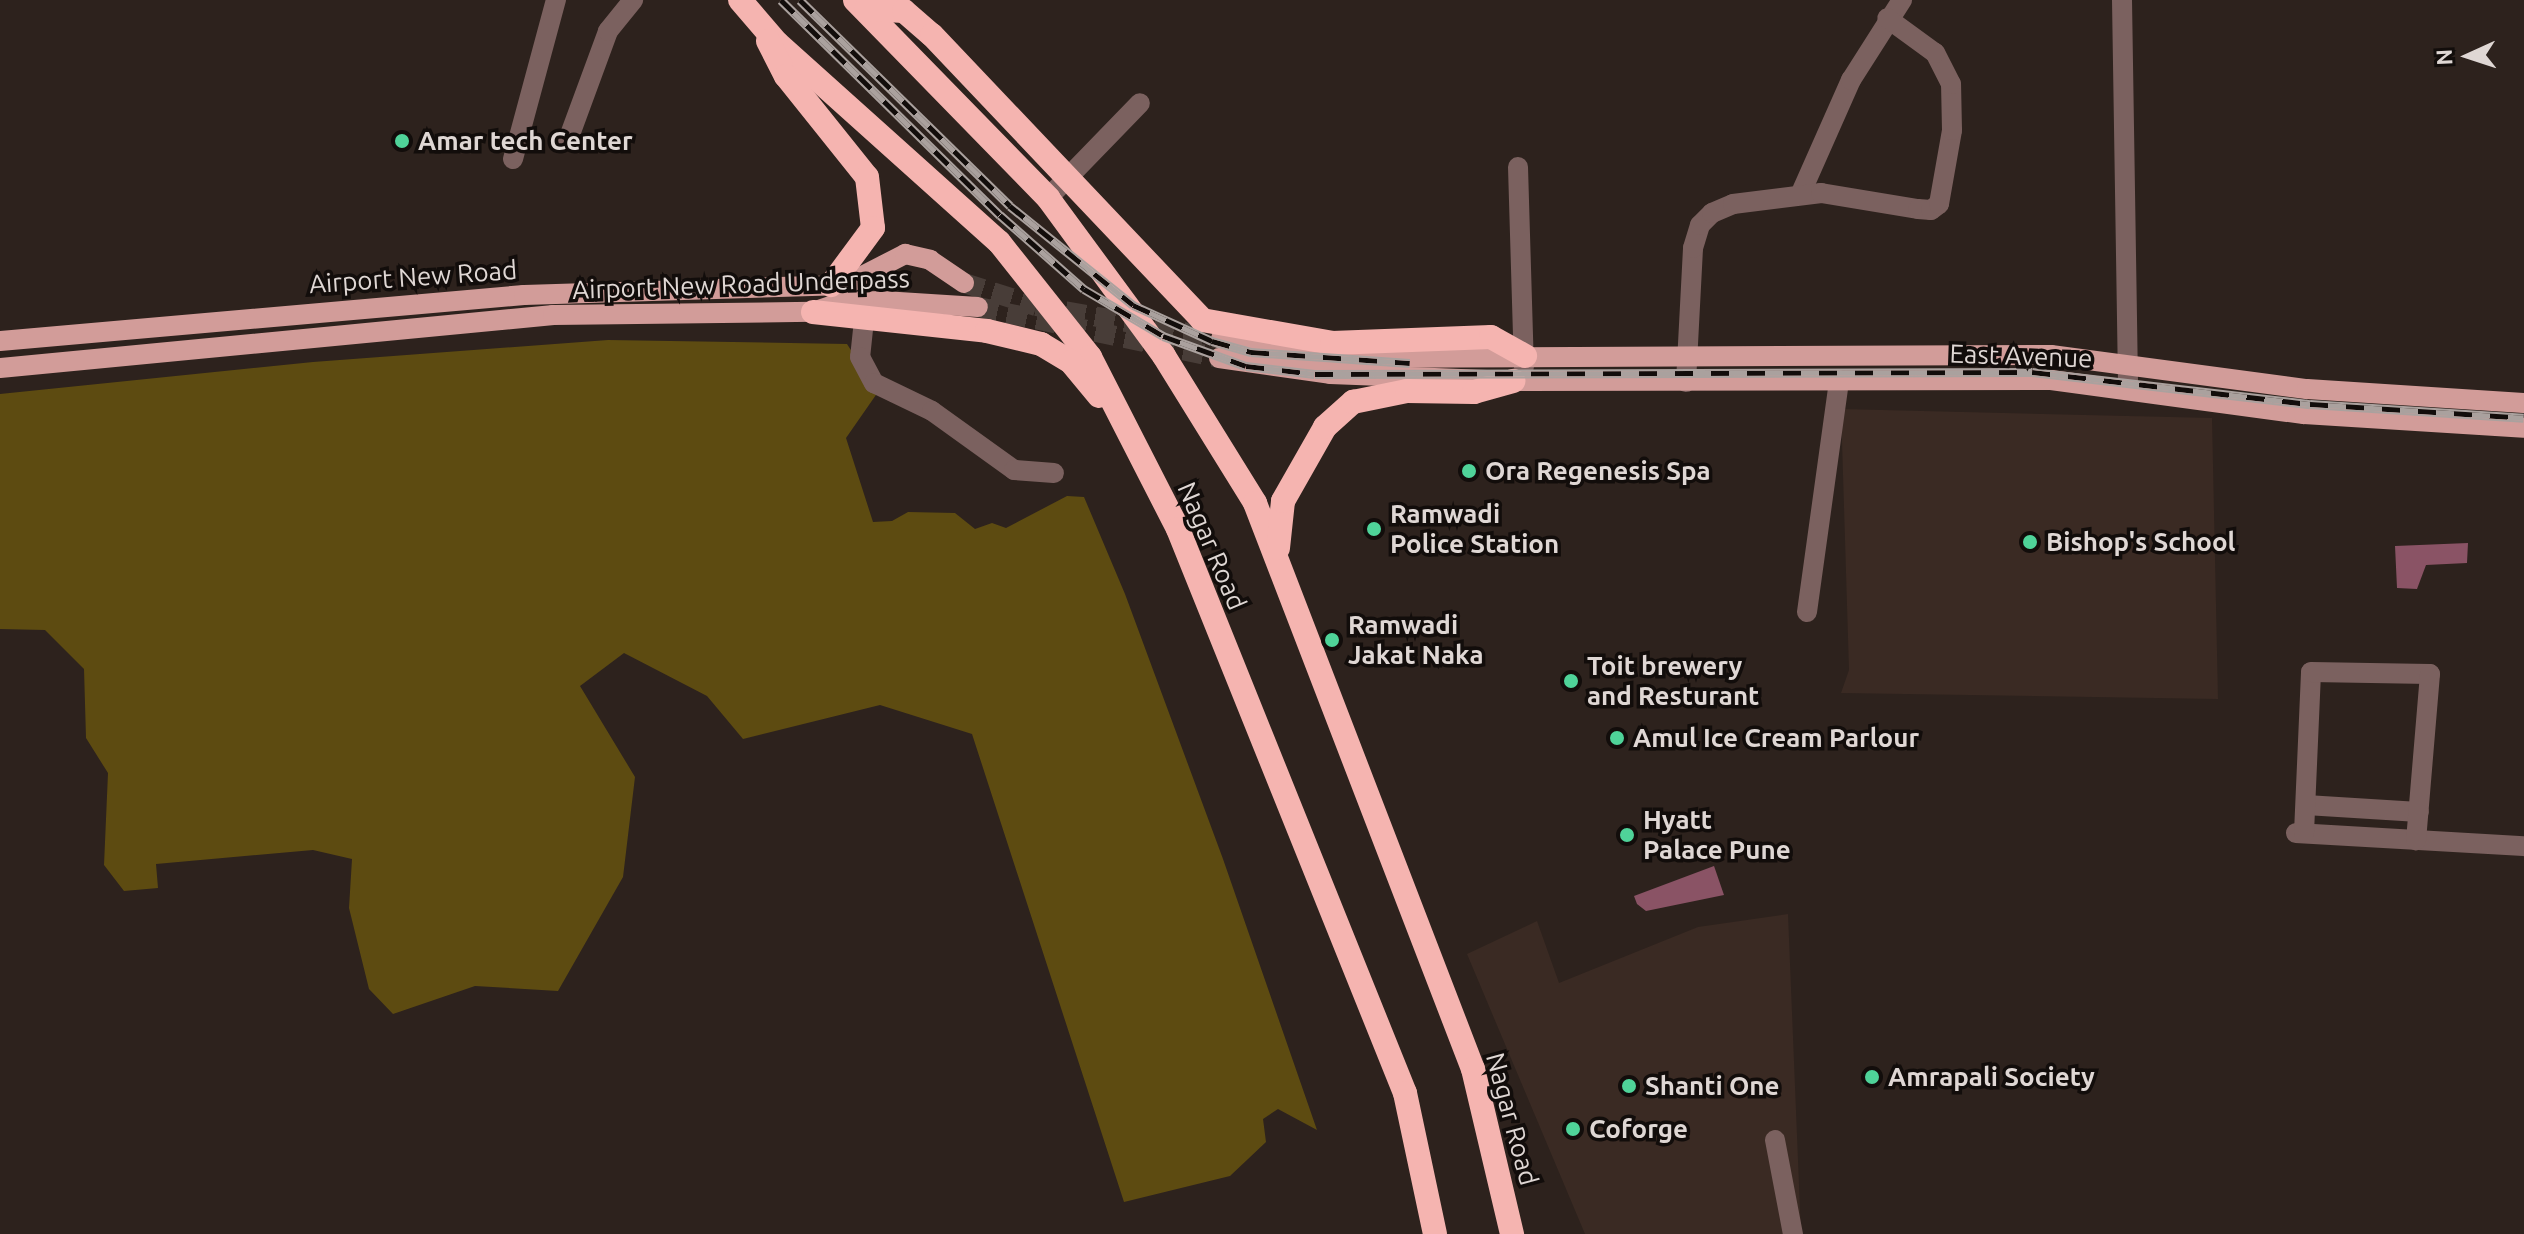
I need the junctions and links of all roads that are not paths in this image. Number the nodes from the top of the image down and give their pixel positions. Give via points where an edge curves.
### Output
1 (556, 0) edge
2 (633, 0) edge
3 (740, 0) edge
4 (1902, 0) edge
5 (2122, 0) edge
6 (860, 5) edge
7 (1887, 18) junction
8 (763, 26) junction
9 (1140, 103) dead end
10 (568, 140) dead end
11 (513, 159) dead end
12 (1518, 167) dead end
13 (1066, 181) junction
14 (1800, 195) junction
15 (1048, 198) junction
16 (964, 283) tunnel mouth
17 (831, 285) junction
18 (978, 307) tunnel mouth
19 (813, 312) junction
20 (553, 315) joint
21 (864, 320) junction
22 (0, 341) edge
23 (1688, 353) junction
24 (1525, 356) junction
25 (2128, 363) junction
26 (0, 368) edge
27 (1839, 380) junction
28 (1519, 381) junction
29 (1686, 382) junction
30 (2128, 388) junction
31 (2524, 403) edge
32 (2524, 428) edge
33 (1127, 429) junction
34 (1054, 473) dead end
35 (1278, 557) junction
36 (1807, 612) dead end
37 (2306, 805) junction
38 (2419, 812) junction
39 (2416, 840) junction
40 (2524, 846) edge
41 (1775, 1140) dead end
42 (1435, 1234) edge
43 (1512, 1234) edge
44 (1793, 1234) edge

1 - 11 street
2 - 10 street via 608,31
3 - 8 highway, Nagar Road
4 - 7 street
5 - 25 street
6 - 13 highway via 888,7 913,19
6 - 15 highway, Nagar Road
7 - 14 street via 1851,80
7 - 14 street via 1935,53 1951,84 1952,130 1939,204 1931,210 1821,193
8 - 17 highway via 786,76 867,177 873,228
8 - 33 highway, Nagar Road via 999,242 1068,323
9 - 13 street
12 - 24 street
13 - 15 street
13 - 24 highway via 1202,320 1332,343 1491,337
14 - 23 street via 1733,204 1700,225 1693,248
15 - 35 highway, Nagar Road via 1164,356 1255,503
16 - 17 main road, Airport New Road Underpass via 930,260 905,254 845,285
17 - 22 main road, Airport New Road via 492,297
18 - 19 main road, Airport New Road Underpass via 842,302
19 - 20 main road, Airport New Road Underpass
19 - 21 highway
20 - 26 main road, Airport New Road
21 - 33 highway via 987,331 1041,344 1071,362
21 - 34 street via 860,357 874,383 932,411 1014,470
23 - 24 main road, East Avenue
23 - 25 main road, East Avenue via 2051,355
23 - 29 street
24 - 28 street
24 - 28 main road via 1325,358 1220,349 1330,374
25 - 30 street
25 - 31 main road, East Avenue via 2307,389
27 - 29 main road, East Avenue
27 - 30 main road, East Avenue via 2051,380
27 - 36 street
28 - 29 main road, East Avenue
28 - 35 highway via 1474,392 1407,391 1353,402 1325,427 1283,501
30 - 32 main road, East Avenue via 2304,414
33 - 42 highway, Nagar Road via 1178,529 1405,1093
35 - 43 highway, Nagar Road via 1473,1069
37 - 38 street
37 - 38 street via 2311,672 2430,674
37 - 39 street via 2300,833
38 - 39 street
39 - 40 street
41 - 44 street

